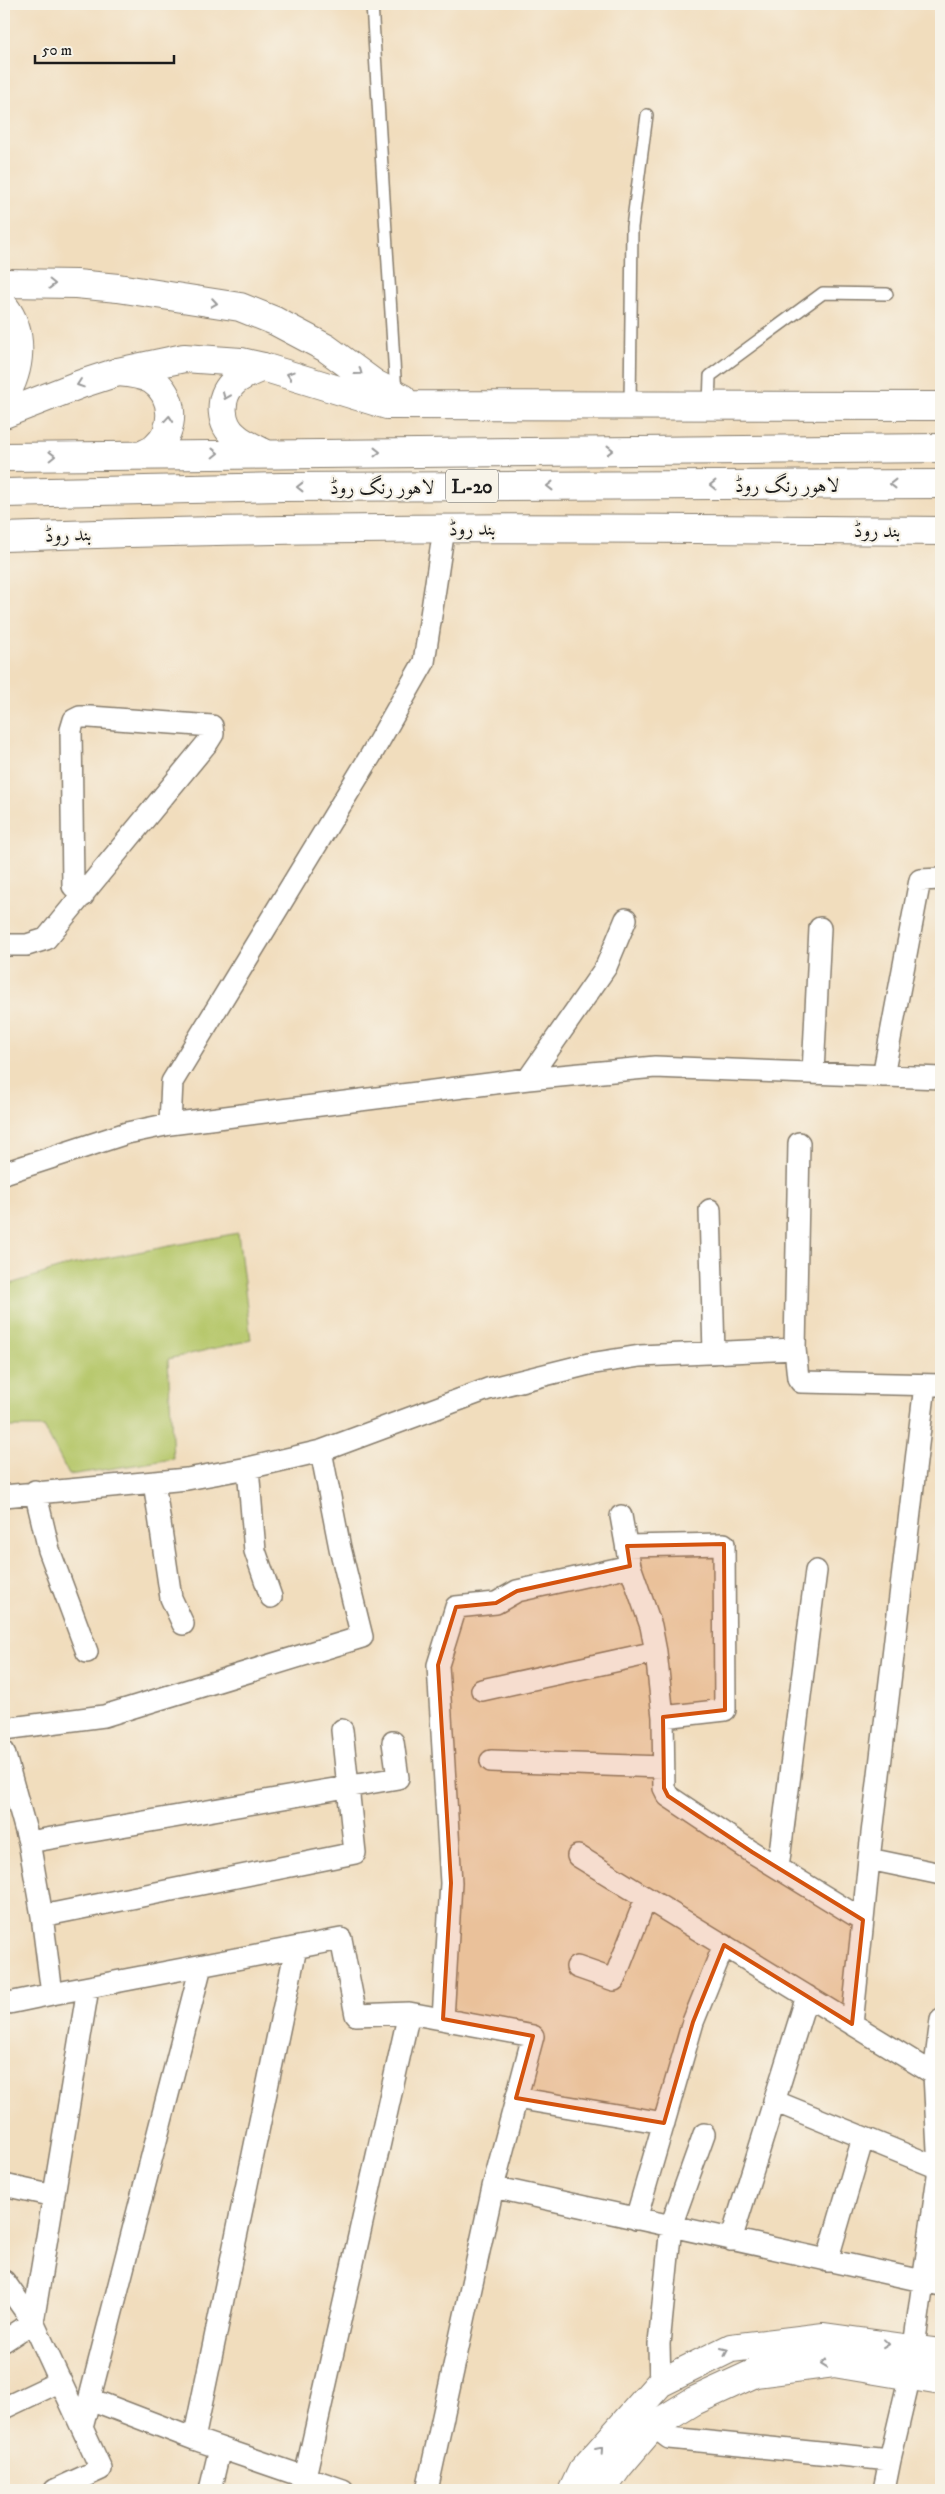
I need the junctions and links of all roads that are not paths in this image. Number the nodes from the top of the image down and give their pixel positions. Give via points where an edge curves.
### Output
1 (372, 4) edge
2 (647, 115) dead end
3 (4, 283) edge
4 (887, 294) dead end
5 (4, 306) edge
6 (263, 367) junction
7 (118, 372) junction
8 (396, 395) junction
9 (4, 397) edge
10 (630, 406) junction
11 (709, 406) junction
12 (941, 406) edge
13 (422, 407) junction
14 (4, 414) edge
15 (941, 448) edge
16 (264, 453) junction
17 (142, 455) junction
18 (4, 457) edge
19 (941, 484) edge
20 (4, 493) edge
21 (444, 528) junction
22 (941, 531) edge
23 (4, 537) edge
24 (941, 879) edge
25 (83, 896) junction
26 (626, 919) dead end
27 (820, 928) dead end
28 (4, 945) edge
29 (814, 1073) junction
30 (883, 1076) junction
31 (941, 1078) edge
32 (528, 1079) junction
33 (170, 1124) junction
34 (799, 1142) dead end
35 (4, 1173) edge
36 (710, 1210) dead end
37 (794, 1349) junction
38 (714, 1353) junction
39 (933, 1385) edge
40 (321, 1451) junction
41 (248, 1468) junction
42 (154, 1482) junction
43 (35, 1492) junction
44 (4, 1496) edge
45 (621, 1516) dead end
46 (628, 1556) junction
47 (816, 1571) dead end
48 (271, 1597) dead end
49 (182, 1624) dead end
50 (87, 1652) dead end
51 (656, 1652) junction
52 (482, 1690) dead end
53 (663, 1717) junction
54 (4, 1729) edge
55 (342, 1730) dead end
56 (393, 1742) dead end
57 (4, 1752) edge
58 (491, 1762) dead end
59 (663, 1767) junction
60 (348, 1787) junction
61 (29, 1842) junction
62 (578, 1856) dead end
63 (869, 1858) junction
64 (778, 1868) junction
65 (941, 1874) edge
66 (646, 1898) junction
67 (42, 1916) junction
68 (863, 1920) junction
69 (724, 1945) junction
70 (296, 1948) junction
71 (201, 1966) junction
72 (577, 1967) dead end
73 (88, 1988) junction
74 (52, 1994) junction
75 (807, 1996) junction
76 (4, 2004) edge
77 (409, 2013) junction
78 (443, 2020) junction
79 (941, 2020) edge
80 (852, 2024) junction
81 (938, 2074) edge
82 (516, 2098) junction
83 (774, 2102) junction
84 (664, 2123) junction
85 (704, 2134) dead end
86 (863, 2138) junction
87 (940, 2169) edge
88 (4, 2185) edge
89 (493, 2187) junction
90 (54, 2196) junction
91 (636, 2219) junction
92 (671, 2226) junction
93 (731, 2240) junction
94 (827, 2261) junction
95 (4, 2281) edge
96 (932, 2283) edge
97 (33, 2322) junction
98 (4, 2341) edge
99 (913, 2348) junction
100 (941, 2353) edge
101 (910, 2375) junction
102 (61, 2381) junction
103 (941, 2381) edge
104 (660, 2383) junction
105 (90, 2399) junction
106 (4, 2408) edge
107 (653, 2426) junction
108 (82, 2428) junction
109 (194, 2439) junction
110 (220, 2448) junction
111 (890, 2460) junction
112 (304, 2484) edge
113 (55, 2490) edge
114 (210, 2490) edge
115 (342, 2490) edge
116 (427, 2490) edge
117 (573, 2490) edge
118 (602, 2490) edge
119 (884, 2490) edge

1 - 8 lane
2 - 10 lane via 632,227
3 -> 8 main road via 118,288 240,307 326,348 375,384
4 - 11 lane via 823,293 710,376
5 - 9 main road via 15,328 19,348 17,368
6 - 7 main road via 184,358
13 -> 6 main road via 387,405
6 -> 16 main road via 232,384 222,407 226,424 235,437
7 -> 14 main road
17 -> 7 main road via 156,448 166,436 170,406 164,392 153,381 139,374
8 - 13 main road
10 - 11 main road
10 - 13 main road
11 - 12 main road
16 -> 15 main road, لاہور رنگ روڈ / L-20
17 -> 16 main road, لاہور رنگ روڈ / L-20
18 -> 17 main road, لاہور رنگ روڈ / L-20
19 -> 20 main road, لاہور رنگ روڈ / L-20 via 292,487
21 - 22 main road, بند روڈ
21 - 23 main road, بند روڈ via 178,530
21 - 33 street via 424,662 172,1082
24 - 30 street via 920,880
25 - 25 street via 73,886 71,730 74,720 90,717 212,726 213,734 208,742
25 - 28 street via 46,939 27,945
26 - 32 street via 606,967
27 - 29 street
29 - 30 street
29 - 32 street via 655,1067
30 - 31 street
32 - 33 street
33 - 35 street via 127,1133
34 - 37 street
36 - 38 street
37 - 38 street
37 - 39 street via 801,1382
38 - 40 street via 640,1356 589,1364 488,1389
39 - 63 street
40 - 41 street
40 - 54 street via 362,1637 104,1716
41 - 42 street via 187,1480
41 - 48 street via 255,1551
42 - 43 street
42 - 49 street via 171,1598
43 - 44 street
43 - 50 street via 49,1550
45 - 46 street
46 - 51 street
46 - 53 street via 724,1544 725,1710
46 - 78 street via 517,1591 496,1603 456,1607 438,1665 451,1883
47 - 64 street
51 - 52 street
51 - 53 street
53 - 59 street
55 - 60 street
56 - 60 street via 398,1778
57 - 61 street
58 - 59 street
59 - 64 street via 664,1788 668,1796
60 - 61 street
60 - 67 street via 355,1853
61 - 67 street
62 - 66 street
63 - 65 street
63 - 68 street
64 - 68 street
66 - 69 street
66 - 72 street via 614,1980
67 - 74 street
68 - 80 street
69 - 75 street
69 - 84 street via 692,2022
70 - 71 street
70 - 77 street via 341,1939 356,2016
70 - 109 street
71 - 73 street
71 - 105 street
73 - 74 street
73 - 90 street
74 - 76 street
75 - 80 street
75 - 83 street
77 - 78 street
77 - 112 street
78 - 82 street via 533,2036
79 - 81 street
80 - 81 street
81 - 87 street
82 - 84 street
82 - 89 street
83 - 86 street
83 - 93 street
84 - 91 street
85 - 92 street
86 - 87 street
86 - 94 street
87 - 96 street
88 - 90 street
89 - 91 street
89 - 116 street
90 - 97 street
91 - 92 street
92 - 93 street
92 - 104 street via 659,2344
93 - 94 street
94 - 96 street
95 - 97 street
96 - 99 street
97 - 98 street
97 - 102 street
99 - 100 main road
99 - 101 street
104 -> 99 main road via 731,2348 824,2337
101 - 103 main road
101 -> 107 main road via 834,2363 755,2373 694,2401
101 - 111 street
102 - 106 street
102 - 108 street
117 -> 104 main road via 582,2471
105 - 108 street
105 - 109 street
107 - 111 street via 669,2438
107 - 118 main road
108 - 113 street via 101,2470
109 - 110 street
110 - 112 street
110 - 114 street
111 - 119 street
112 - 115 street

